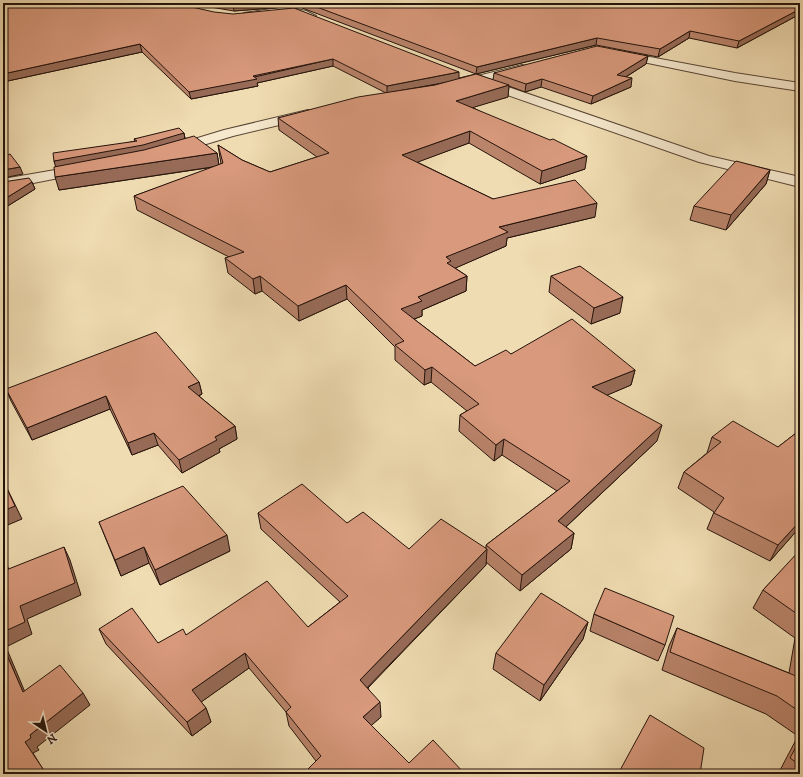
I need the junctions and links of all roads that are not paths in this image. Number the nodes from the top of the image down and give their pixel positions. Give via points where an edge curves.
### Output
1 (237, 15) edge
2 (319, 19) edge
3 (604, 51) edge
4 (535, 65) edge
5 (460, 74) dead end
6 (474, 80) junction
7 (448, 87) edge
8 (800, 87) edge
9 (318, 112) edge
10 (162, 153) edge
11 (95, 167) edge
12 (800, 182) edge
13 (3, 184) edge

1 - 2 street via 280,9 296,10
3 - 8 street
4 - 6 street
5 - 6 street
6 - 7 street
6 - 12 street via 704,159
9 - 10 street via 229,133
11 - 13 street

